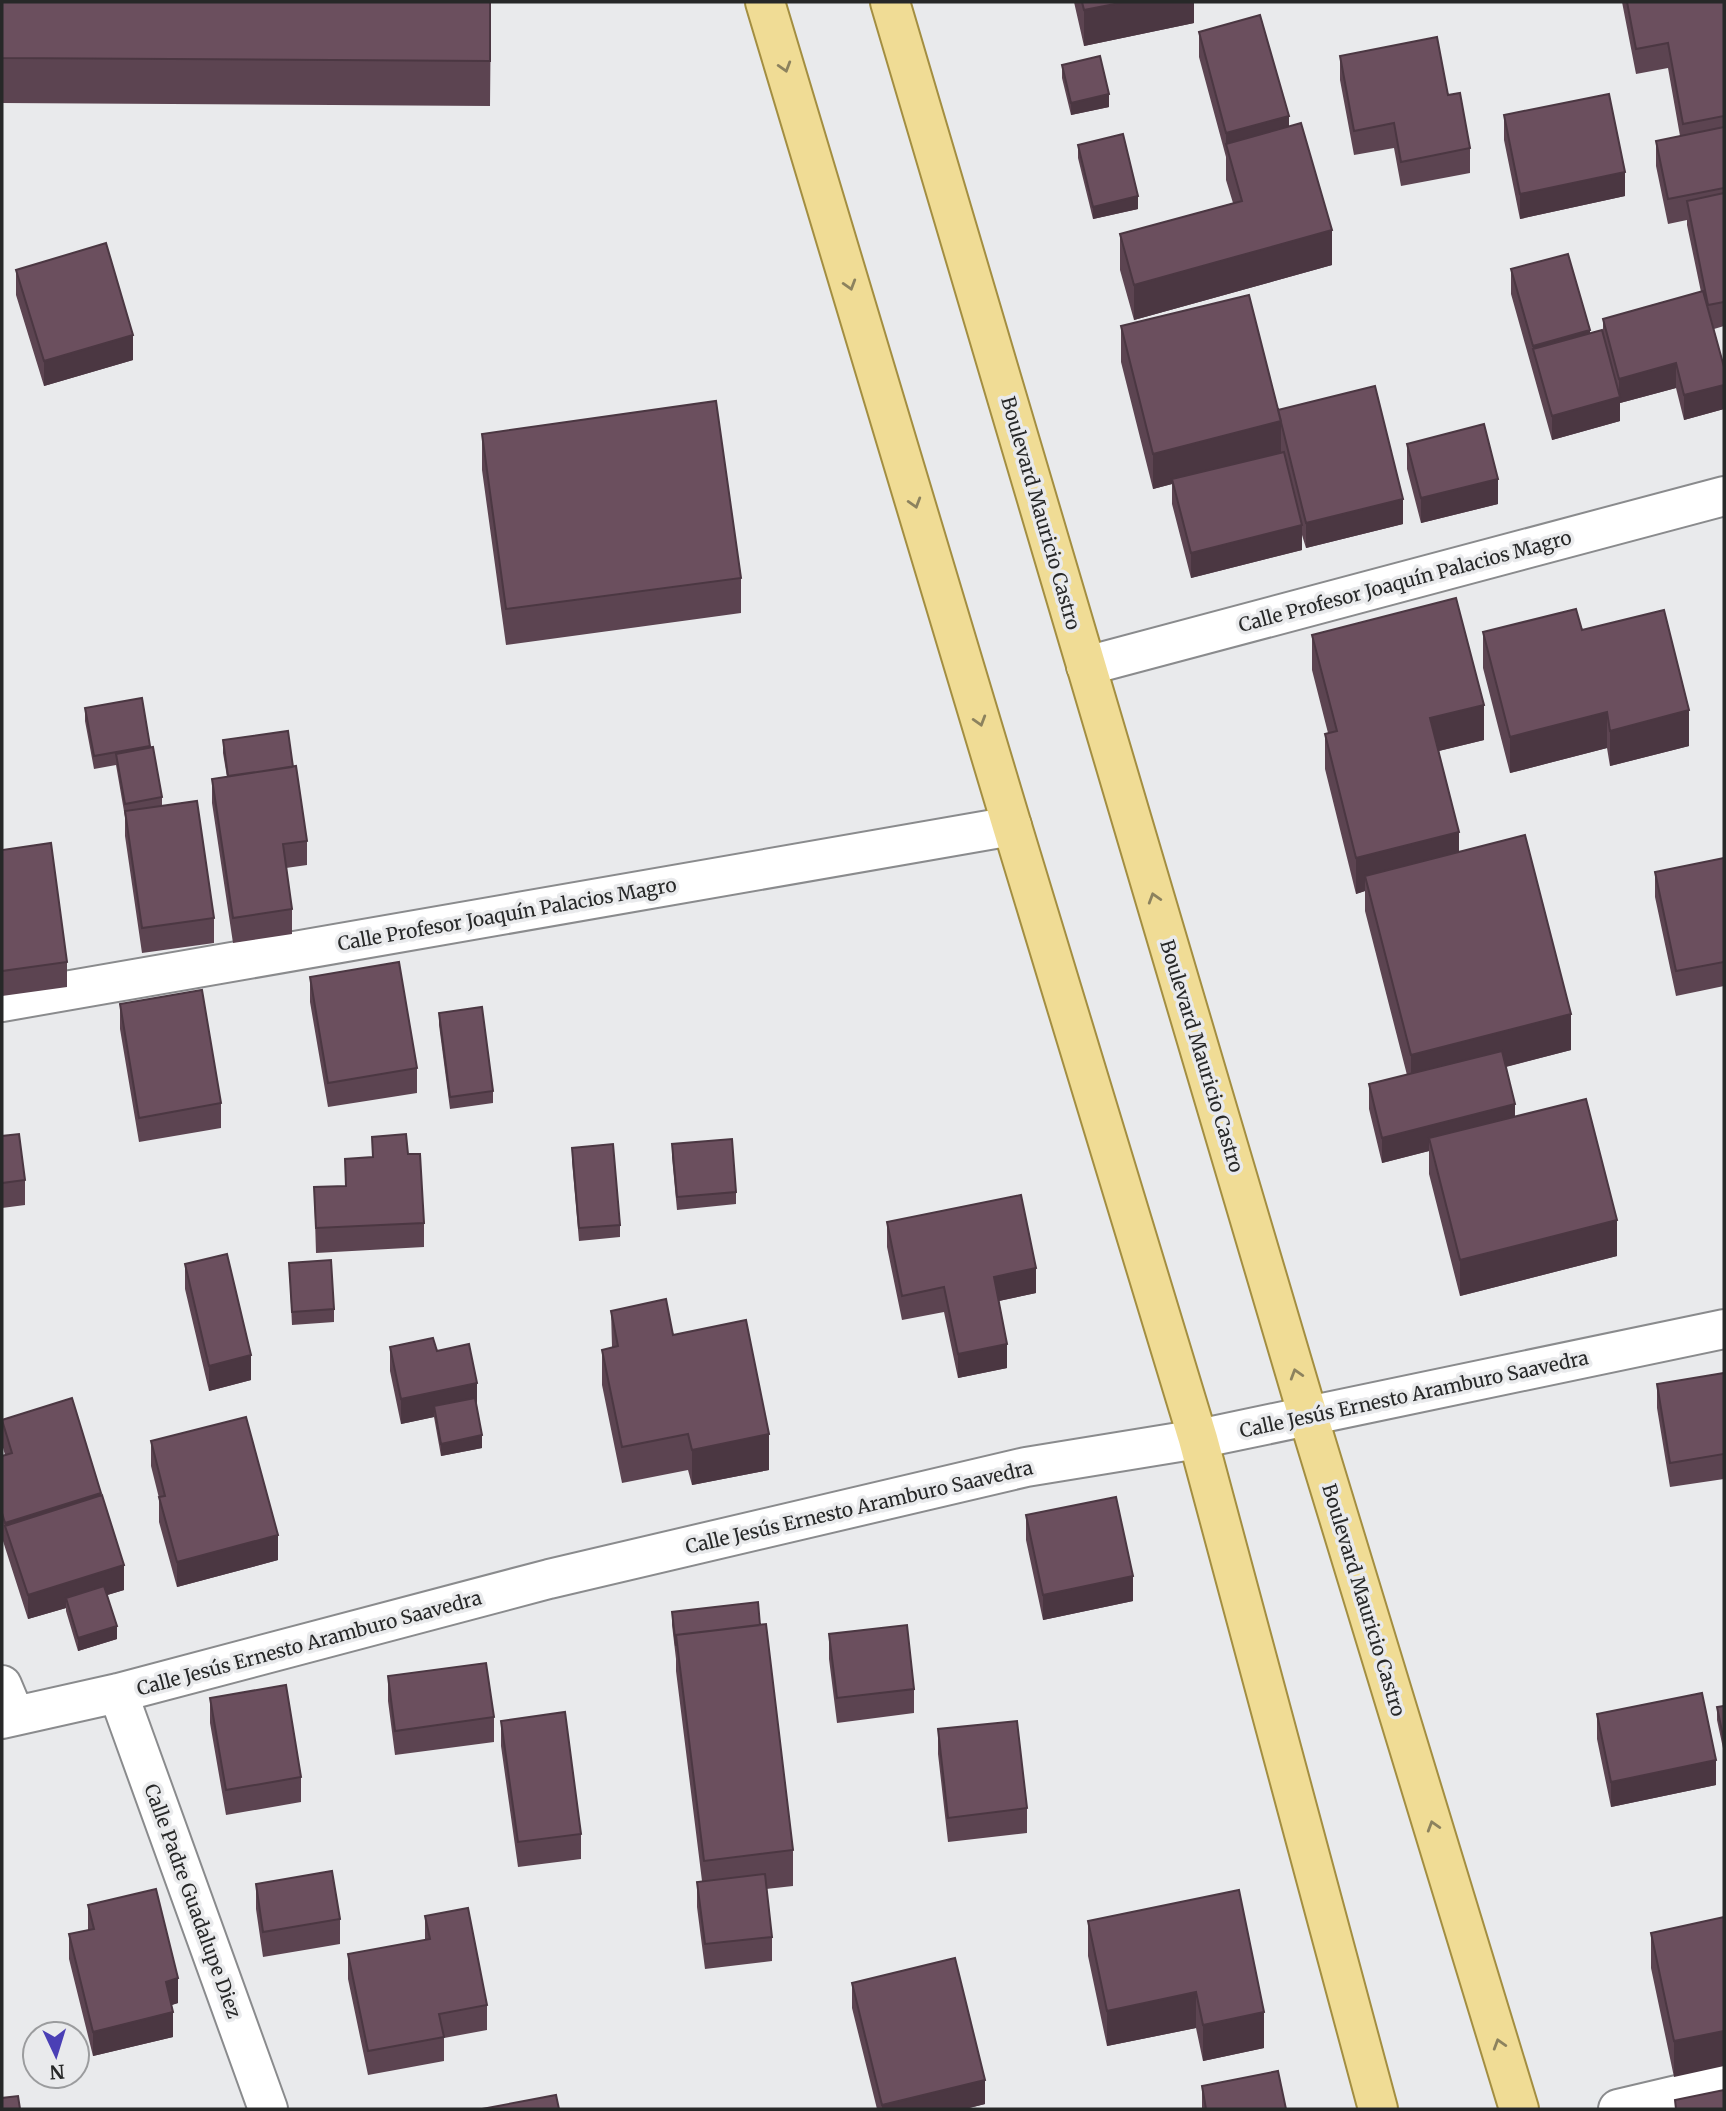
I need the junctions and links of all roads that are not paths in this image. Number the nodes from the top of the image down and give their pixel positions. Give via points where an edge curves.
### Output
1 (765, 2) edge
2 (890, 2) edge
3 (1724, 496) edge
4 (1086, 666) junction
5 (1012, 827) junction
6 (2, 1002) edge
7 (1724, 1329) edge
8 (1308, 1416) junction
9 (1198, 1439) junction
10 (118, 1693) junction
11 (6, 1707) edge
12 (1724, 2084) edge
13 (268, 2109) edge
14 (1378, 2109) edge
15 (1519, 2109) edge
16 (1618, 2109) edge

1 -> 5 main road
2 - 4 main road, Boulevard Mauricio Castro
3 - 4 street, Calle Profesor Joaquín Palacios Magro
8 -> 4 main road, Boulevard Mauricio Castro
5 - 6 street, Calle Profesor Joaquín Palacios Magro
5 - 9 main road
7 - 8 street, Calle Jesús Ernesto Aramburo Saavedra
8 - 9 street, Calle Jesús Ernesto Aramburo Saavedra
15 -> 8 main road, Boulevard Mauricio Castro
9 - 10 street, Calle Jesús Ernesto Aramburo Saavedra via 1012,1470 549,1579
9 - 14 main road
10 - 11 street, Calle Jesús Ernesto Aramburo Saavedra
10 - 13 street, Calle Padre Guadalupe Diez
12 - 16 street

